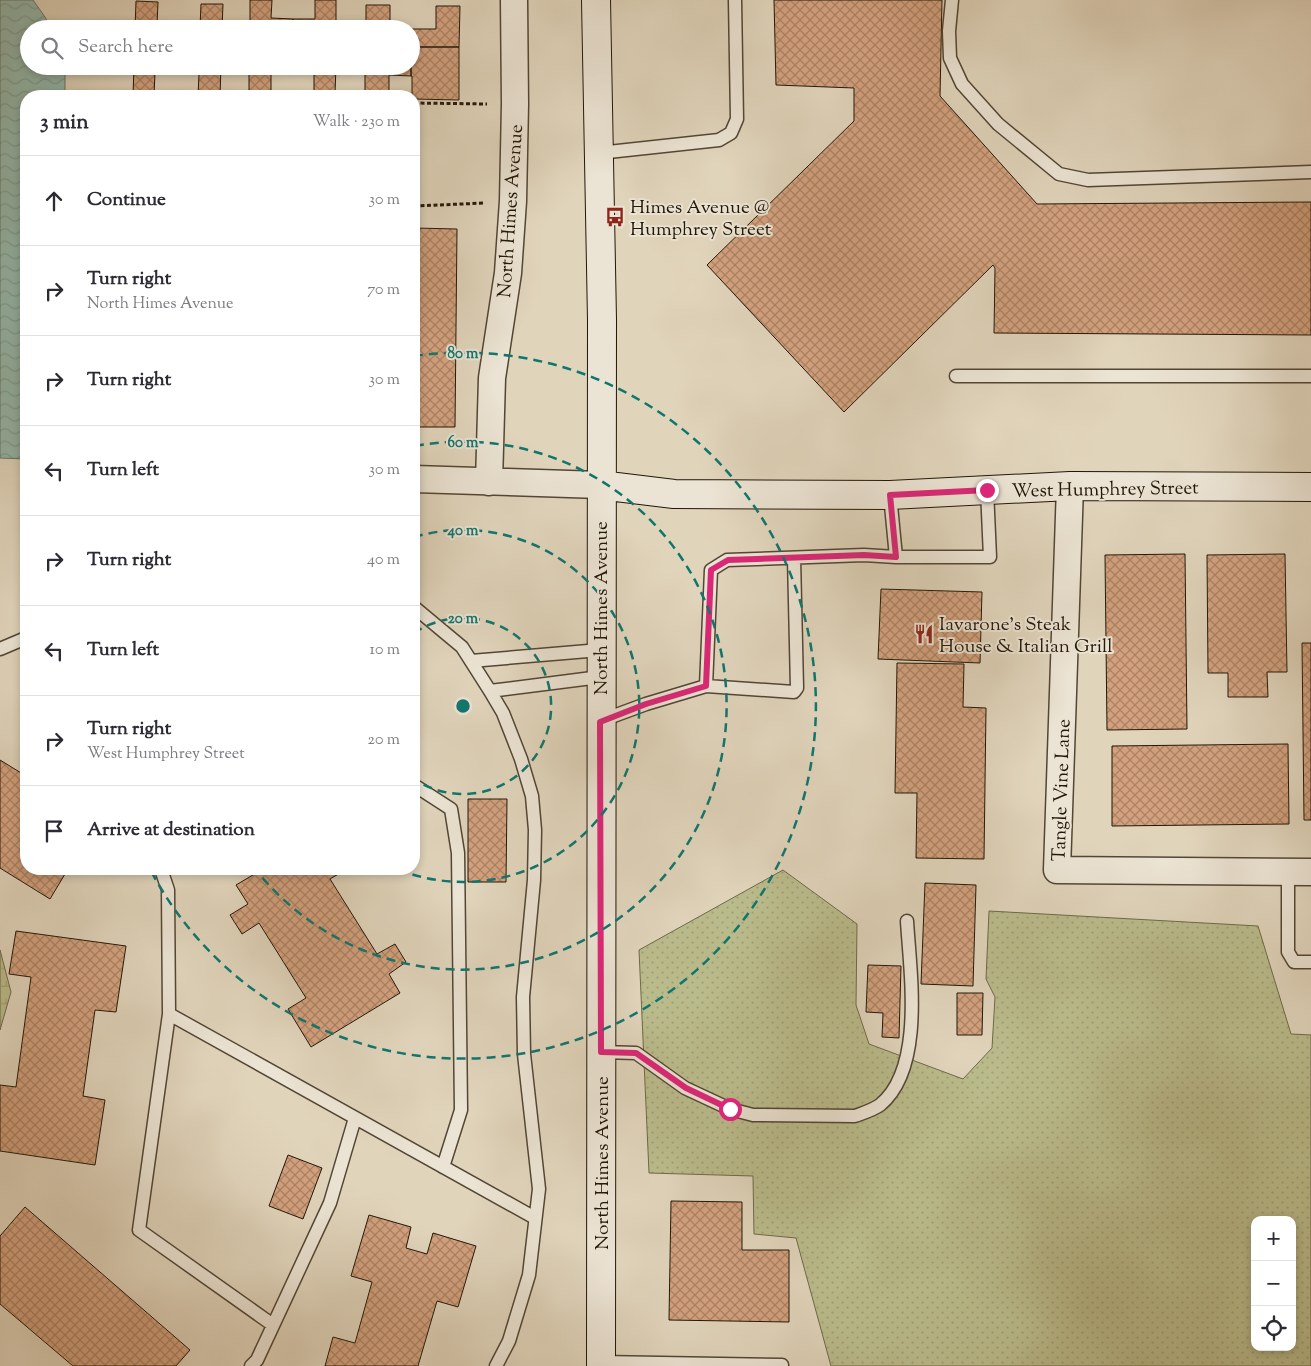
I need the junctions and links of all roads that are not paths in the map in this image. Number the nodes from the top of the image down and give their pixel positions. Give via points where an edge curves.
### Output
1 (514, 0) edge
2 (596, 0) edge
3 (734, 0) edge
4 (952, 0) edge
5 (599, 153) junction
6 (1311, 172) edge
7 (956, 376) dead end
8 (1311, 376) edge
9 (420, 479) edge
10 (489, 482) junction
11 (600, 486) junction
12 (1070, 486) junction
13 (1311, 487) edge
14 (987, 490) junction
15 (890, 495) junction
16 (896, 557) junction
17 (794, 558) junction
18 (420, 612) edge
19 (20, 641) edge
20 (0, 649) edge
21 (600, 650) junction
22 (471, 661) junction
23 (600, 678) junction
24 (706, 686) junction
25 (490, 691) junction
26 (600, 722) junction
27 (420, 789) edge
28 (1300, 872) edge
29 (163, 875) edge
30 (907, 921) dead end
31 (1311, 962) edge
32 (169, 1014) junction
33 (601, 1052) junction
34 (355, 1118) junction
35 (443, 1167) junction
36 (535, 1218) junction
37 (273, 1325) junction
38 (601, 1364) edge
39 (714, 1365) edge
40 (782, 1365) edge
41 (250, 1366) edge
42 (496, 1366) edge

1 - 10 street, North Himes Avenue via 513,201 508,274 492,378
2 - 5 street, North Himes Avenue
3 - 5 lane via 738,119 730,133 719,140
4 - 6 lane via 950,58 962,84 998,124 1059,174 1088,180
5 - 11 street, North Himes Avenue
7 - 8 lane
9 - 10 street
10 - 11 street
11 - 15 street, West Humphrey Street via 674,494
11 - 21 street, North Himes Avenue
12 - 13 street, West Humphrey Street
12 - 14 street, West Humphrey Street
12 - 28 street, Tangle Vine Lane via 1057,870
14 - 15 street, West Humphrey Street
14 - 16 lane via 990,557
15 - 16 lane
16 - 17 lane
17 - 24 lane via 728,560 711,570
17 - 24 lane via 797,688 794,692
18 - 22 lane via 462,647
19 - 20 lane
21 - 22 lane
21 - 23 street, North Himes Avenue
22 - 25 lane
23 - 25 lane
23 - 26 street, North Himes Avenue
24 - 26 lane
25 - 36 lane via 503,713 521,759 532,796 535,830 534,880 523,997 524,1054 538,1189
26 - 33 street, North Himes Avenue
27 - 35 lane via 451,809 458,853 461,1110
28 - 31 lane via 1288,952 1294,962
29 - 32 lane via 168,890
30 - 33 lane via 912,1004 910,1040 901,1072 890,1094 879,1106 864,1113 855,1116 753,1115 730,1109 686,1088 636,1053
32 - 34 lane
32 - 37 lane via 139,1230
33 - 38 street, North Himes Avenue
34 - 35 lane
34 - 37 lane via 330,1203
35 - 36 lane
36 - 42 lane via 529,1275 509,1341
37 - 41 lane via 257,1360
38 - 39 lane
39 - 40 lane

